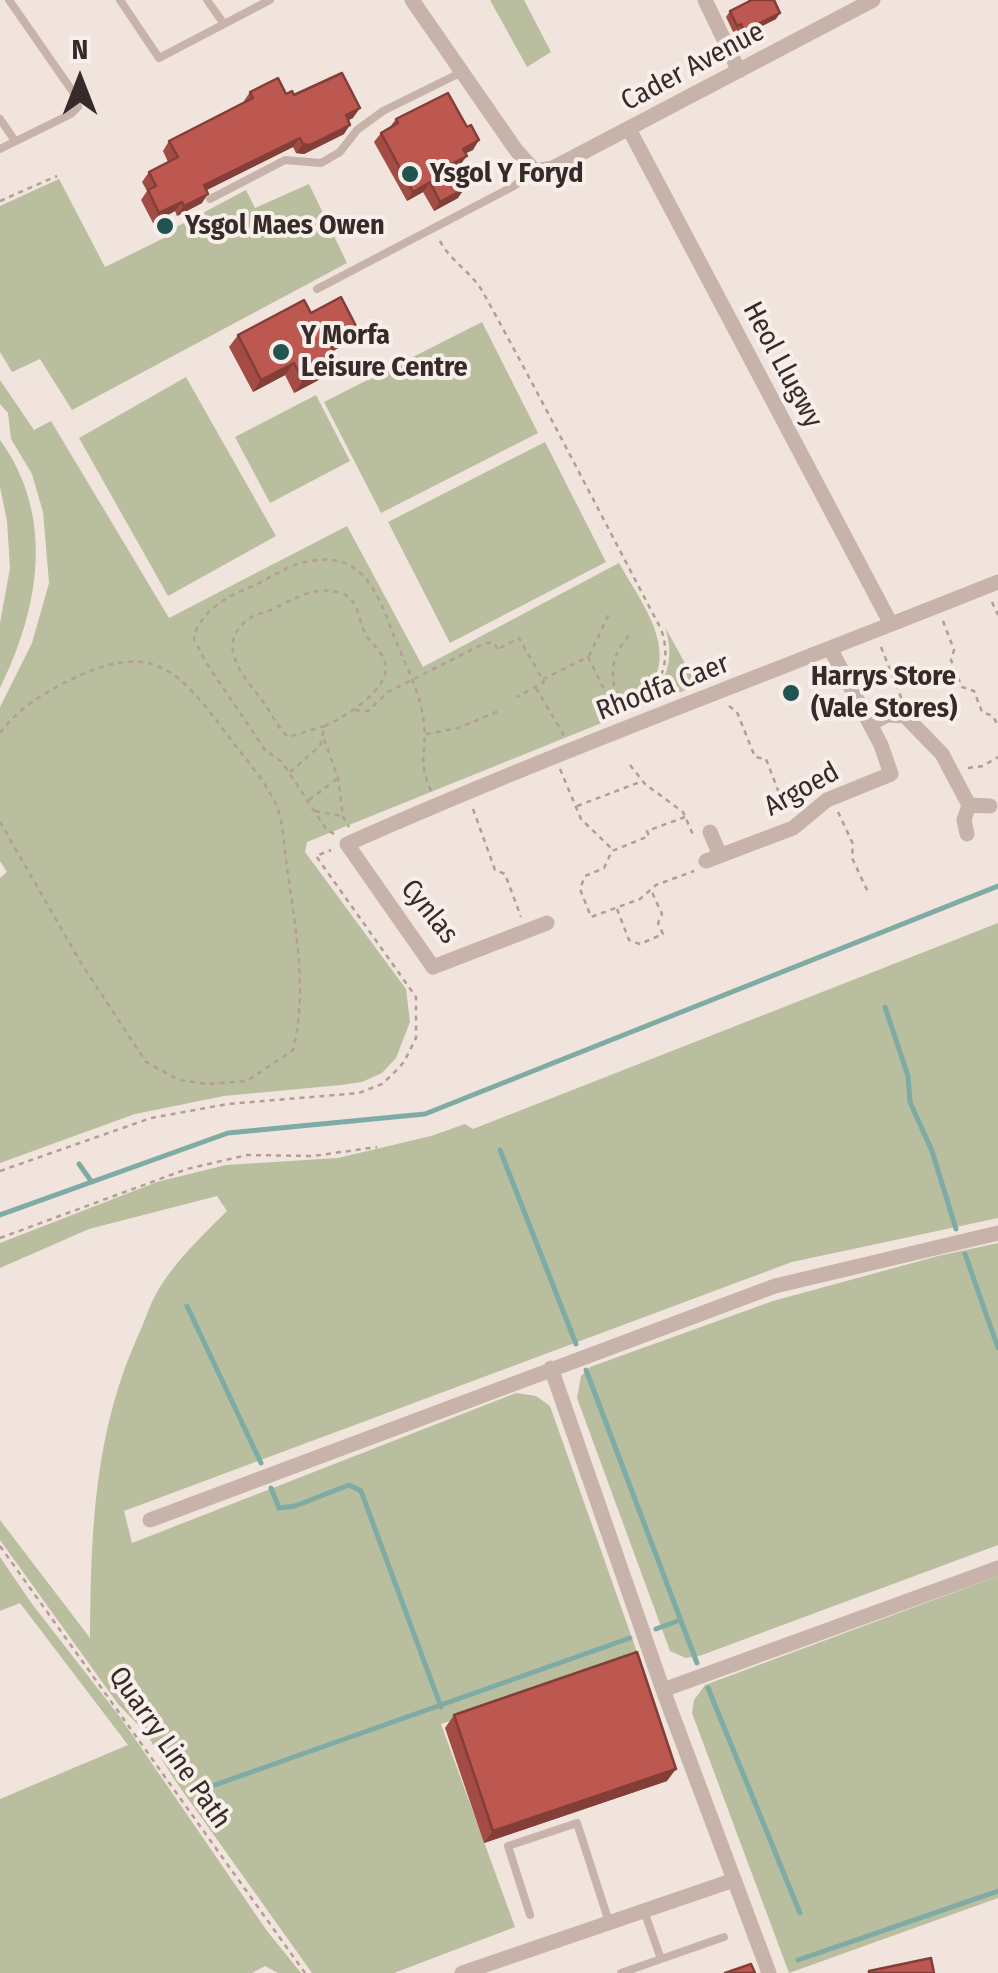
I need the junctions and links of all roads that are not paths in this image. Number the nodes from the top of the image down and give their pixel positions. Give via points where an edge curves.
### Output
1 (9, 0) edge
2 (120, 0) edge
3 (207, 0) edge
4 (270, 0) edge
5 (412, 0) edge
6 (705, 0) edge
7 (873, 0) edge
8 (224, 24) junction
9 (739, 71) junction
10 (462, 72) junction
11 (0, 120) edge
12 (629, 130) junction
13 (15, 141) junction
14 (0, 149) edge
15 (535, 171) junction
16 (210, 200) edge
17 (317, 288) dead end
18 (998, 582) edge
19 (883, 628) junction
20 (831, 650) junction
21 (870, 724) junction
22 (970, 805) junction
23 (990, 806) dead end
24 (710, 832) road end
25 (967, 834) dead end
26 (351, 842) joint
27 (547, 923) dead end
28 (998, 1233) edge
29 (551, 1368) junction
30 (150, 1520) dead end
31 (998, 1568) edge
32 (662, 1690) junction
33 (734, 1880) junction
34 (644, 1911) junction
35 (530, 1915) dead end
36 (610, 1922) junction
37 (724, 1937) dead end
38 (661, 1959) junction
39 (462, 1973) edge
40 (621, 1973) edge
41 (769, 1973) edge

1 - 13 lane via 78,107
2 - 8 lane via 159,58
3 - 8 lane
4 - 8 lane
5 - 10 street
6 - 9 street
7 - 9 street, Cader Avenue
9 - 12 street, Cader Avenue
10 - 15 street
10 - 16 lane via 383,111 321,163 284,160
11 - 13 lane
12 - 15 street, Cader Avenue
12 - 19 street, Heol Llugwy
13 - 14 lane
15 - 17 lane
18 - 19 street, Rhodfa Caer
19 - 20 street, Rhodfa Caer
20 - 21 street, Argoed
20 - 26 street, Rhodfa Caer
21 - 22 street via 897,714 912,722 950,766
21 - 24 street, Argoed via 891,774 825,802 793,828 713,858
22 - 23 street
22 - 25 street
26 - 27 street, Cynlas via 434,967
28 - 29 street via 776,1286
29 - 30 street
29 - 32 street
31 - 32 street
32 - 33 street
33 - 34 street
33 - 41 street
34 - 36 street
34 - 38 lane
35 - 36 lane via 508,1846 577,1823
36 - 39 street
37 - 38 lane
38 - 40 lane

